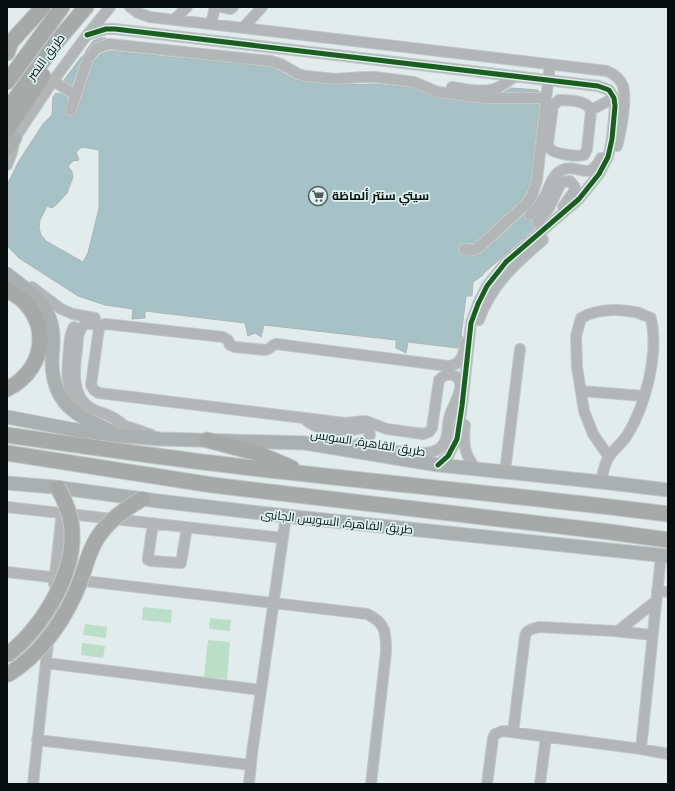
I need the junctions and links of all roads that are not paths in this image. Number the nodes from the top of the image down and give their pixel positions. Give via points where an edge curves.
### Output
1 (43, 7) edge
2 (62, 7) edge
3 (86, 7) edge
4 (110, 7) edge
5 (130, 7) edge
6 (187, 7) edge
7 (215, 7) edge
8 (221, 7) edge
9 (233, 7) edge
10 (262, 7) edge
11 (175, 19) junction
12 (197, 22) junction
13 (211, 24) junction
14 (243, 28) junction
15 (87, 35) junction
16 (189, 38) junction
17 (58, 40) junction
18 (8, 48) edge
19 (187, 51) junction
20 (550, 64) junction
21 (515, 76) junction
22 (548, 80) junction
23 (53, 81) junction
24 (7, 82) edge
25 (434, 85) dead end
26 (76, 95) junction
27 (546, 98) junction
28 (614, 98) junction
29 (7, 110) edge
30 (71, 110) dead end
31 (591, 110) junction
32 (614, 122) junction
33 (13, 133) edge
34 (7, 150) edge
35 (7, 165) edge
36 (579, 199) junction
37 (532, 217) junction
38 (550, 225) junction
39 (464, 249) dead end
40 (8, 280) edge
41 (474, 313) junction
42 (74, 327) dead end
43 (520, 349) dead end
44 (7, 389) edge
45 (581, 391) junction
46 (644, 396) junction
47 (85, 410) dead end
48 (94, 415) dead end
49 (7, 417) edge
50 (304, 418) junction
51 (124, 431) junction
52 (7, 435) edge
53 (207, 440) junction
54 (343, 449) junction
55 (362, 453) junction
56 (7, 454) edge
57 (609, 457) junction
58 (438, 464) junction
59 (476, 469) junction
60 (505, 472) junction
61 (304, 474) junction
62 (601, 482) junction
63 (7, 483) edge
64 (58, 488) junction
65 (668, 490) edge
66 (142, 499) junction
67 (7, 506) edge
68 (62, 512) junction
69 (668, 514) edge
70 (286, 516) junction
71 (153, 523) junction
72 (187, 527) junction
73 (283, 538) junction
74 (668, 540) edge
75 (665, 556) edge
76 (7, 572) edge
77 (55, 577) junction
78 (668, 592) edge
79 (656, 596) junction
80 (273, 602) junction
81 (618, 631) junction
82 (652, 636) junction
83 (7, 655) edge
84 (46, 663) junction
85 (7, 675) edge
86 (261, 690) junction
87 (513, 732) junction
88 (546, 737) junction
89 (37, 740) junction
90 (641, 749) junction
91 (668, 754) edge
92 (251, 765) junction
93 (33, 784) edge
94 (249, 784) edge
95 (371, 784) edge
96 (487, 784) edge
97 (540, 784) edge

1 - 18 highway
2 - 24 highway, طريق النصر
3 - 17 highway, طريق النصر
4 - 15 street
5 - 11 street via 144,15
6 - 11 street
7 - 13 street
8 - 9 street
10 - 14 street
11 - 12 street
12 - 13 street
12 - 16 street
13 - 14 street
14 - 20 street
15 - 16 street via 101,30 116,29
15 - 23 street
16 - 19 street
16 - 21 street
17 - 29 highway, طريق النصر
17 - 33 highway via 44,74
19 - 26 street via 103,45 88,58
19 - 27 street via 271,61 302,75 328,79 375,77 414,82 438,92 491,98
20 - 22 street
20 - 59 street via 603,70 617,77 621,81 624,93 620,133 610,167 600,184 570,216 514,264 492,292 481,312 476,329 464,439 467,456
21 - 22 street
21 - 25 street via 499,87 488,90
22 - 27 street
22 - 28 street via 604,87
23 - 26 street
23 - 33 street
26 - 30 street
27 - 39 street via 537,180 532,196 478,248
28 - 31 street
28 - 32 street
31 - 31 street via 584,102 561,100 555,103 548,143 550,150 579,156 586,154
32 - 36 street via 611,148 604,166
32 - 37 street via 604,152 595,168 588,171 570,169 559,172
33 - 34 main road
33 - 35 street via 12,152
36 - 37 street via 579,181 573,176 565,175 558,180 548,201
36 - 38 street
37 - 38 street via 549,208 560,185 570,181 575,187 574,194
38 - 41 street via 500,269 482,294
40 - 44 highway via 36,318 40,340 38,356 31,369 19,382
40 - 51 main road via 37,298 50,318 53,331 52,372 58,392 69,408 85,419
40 - 51 street via 33,287 61,309 95,321 85,324 79,331 75,370 78,393 91,408 114,418
41 - 50 street via 468,326 464,354 454,365 445,366 276,344 267,350 235,347 224,337 106,324 101,324 98,328 91,385 96,392
41 - 58 street via 457,439 448,456
42 - 47 street via 70,336 68,383 75,400
43 - 60 street
45 - 46 street
45 - 46 street via 576,336 581,318 590,313 610,310 636,312 650,318 653,329 652,356
45 - 57 street via 584,411 593,434
46 - 57 street via 626,438
48 - 51 street
49 - 51 main road, طريق القاهرة, السويس via 74,430
50 - 54 street via 313,425 324,428 349,431 362,427 369,430 367,441
50 - 55 street via 350,423 366,421 387,429 426,433 432,428 439,380 448,374 458,378 459,395 442,446 433,452 423,453 379,448
51 - 53 main road, طريق القاهرة, السويس via 161,439
52 - 61 highway
53 - 54 main road, طريق القاهرة, السويس via 292,442
53 - 61 highway via 257,453
54 - 55 main road, طريق القاهرة, السويس
55 - 58 main road, طريق القاهرة, السويس
56 - 74 highway via 212,485
57 - 62 street
58 - 59 main road, طريق القاهرة, السويس
59 - 60 main road, طريق القاهرة, السويس
60 - 62 main road, طريق القاهرة, السويس
61 - 69 highway
62 - 65 main road, طريق القاهرة, السويس
63 - 64 main road, طريق القاهرة, السويس الجانبى
64 - 66 main road, طريق القاهرة, السويس الجانبى
64 - 83 highway, bridge via 70,514 72,532 71,550 64,576 38,623
66 - 70 main road, طريق القاهرة, السويس الجانبى
66 - 85 highway, bridge via 117,515 104,529 93,545 75,593 60,621 33,655
67 - 68 street
68 - 71 street
68 - 77 street
70 - 73 street
70 - 75 main road, طريق القاهرة, السويس الجانبى
71 - 72 street
71 - 72 street via 148,558 151,561 181,564
72 - 73 street
73 - 80 street
75 - 79 street
76 - 77 street
77 - 80 street
77 - 84 street
78 - 79 street
79 - 81 street
79 - 82 street
80 - 86 street
80 - 95 street via 367,614 377,619 383,627 386,652
81 - 82 street
81 - 87 street via 538,627 527,632
82 - 90 street
84 - 86 street
84 - 89 street
86 - 92 street
87 - 88 street
87 - 96 street via 503,731 494,735
88 - 90 street
88 - 97 street
89 - 92 street
89 - 93 street
90 - 91 street
92 - 94 street

